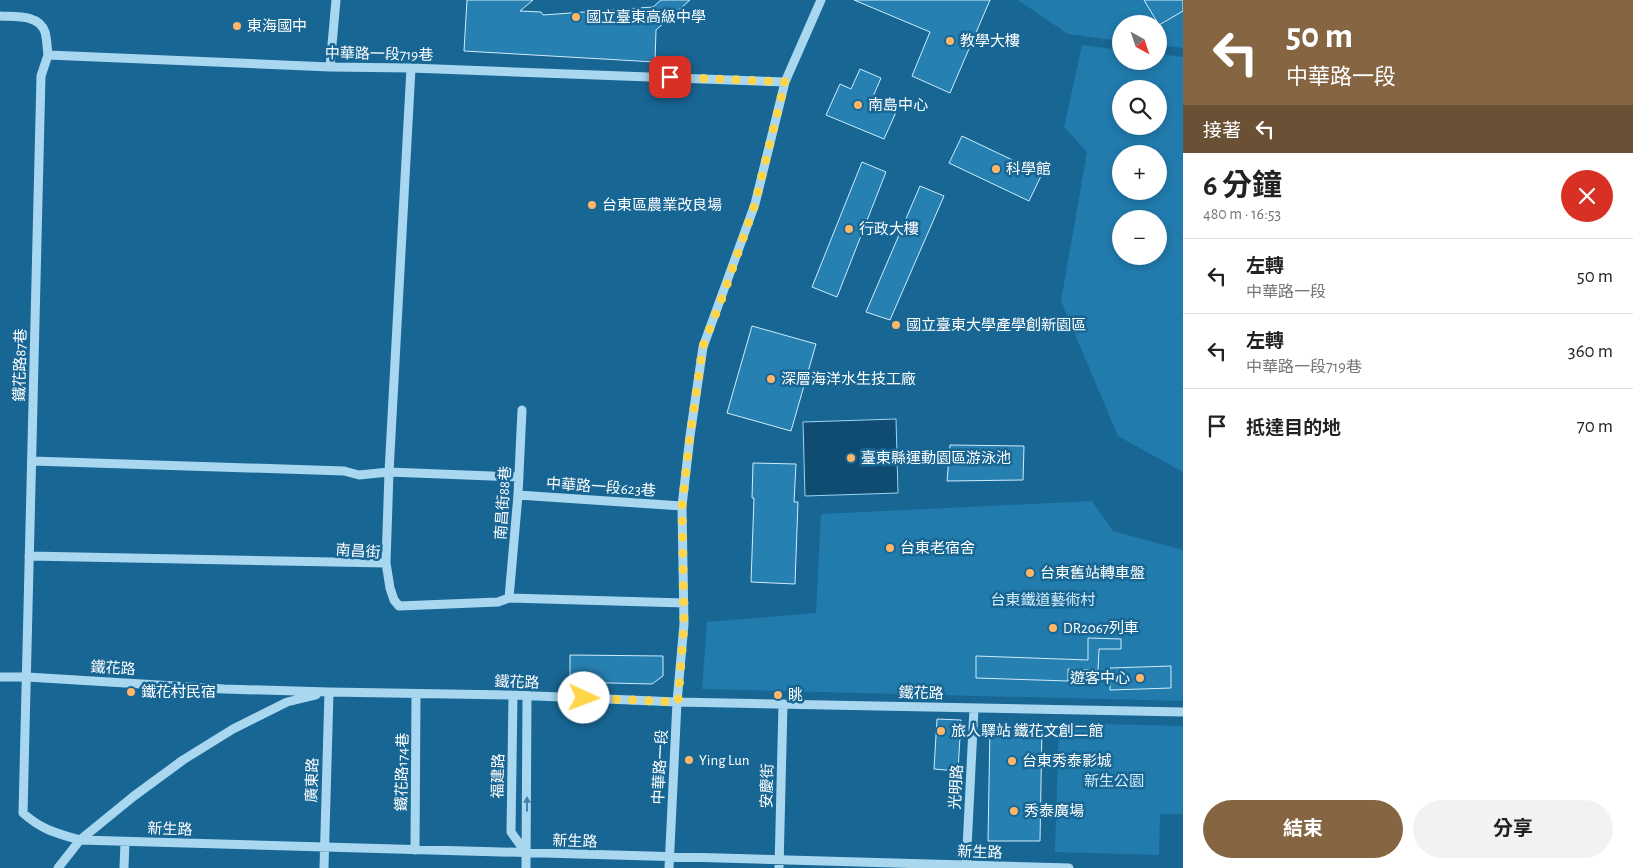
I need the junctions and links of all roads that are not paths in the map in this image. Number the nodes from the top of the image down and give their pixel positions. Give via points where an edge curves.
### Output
1 (336, 0) edge
2 (821, 0) edge
3 (0, 16) edge
4 (48, 56) junction
5 (330, 67) junction
6 (410, 68) junction
7 (785, 82) junction
8 (522, 410) dead end
9 (32, 461) junction
10 (389, 472) junction
11 (519, 477) junction
12 (518, 495) junction
13 (682, 506) junction
14 (30, 556) junction
15 (386, 564) junction
16 (509, 598) junction
17 (684, 603) junction
18 (0, 677) edge
19 (27, 677) junction
20 (328, 692) junction
21 (416, 695) junction
22 (513, 695) junction
23 (527, 696) junction
24 (678, 702) junction
25 (783, 704) junction
26 (974, 708) junction
27 (1183, 712) edge
28 (80, 840) junction
29 (124, 842) junction
30 (324, 847) junction
31 (415, 850) junction
32 (526, 853) junction
33 (669, 857) junction
34 (779, 864) edge
35 (966, 867) edge
36 (58, 868) edge
37 (124, 868) edge
38 (324, 868) edge
39 (526, 868) edge
40 (669, 868) edge
41 (1069, 868) edge

1 - 5 street
2 - 7 street, 中華路一段
3 - 4 street via 38,21 44,30
4 - 5 street, 中華路一段719巷
4 - 9 street, 鐵花路87巷 via 41,76
5 - 6 street, 中華路一段719巷
6 - 7 street, 中華路一段719巷
6 - 10 street
7 - 13 street, 中華路一段 via 755,204 703,346
8 - 11 street, 南昌街88巷
9 - 10 street via 359,474
9 - 14 street, 鐵花路87巷
10 - 11 street
10 - 15 street
11 - 12 street, 南昌街88巷
12 - 13 street, 中華路一段623巷
12 - 16 street, 南昌街88巷
13 - 17 street, 中華路一段
14 - 15 street, 南昌街
14 - 19 street, 鐵花路87巷
15 - 16 street, 南昌街 via 390,588 399,606 498,602
16 - 17 street, 南昌街
17 - 24 street, 中華路一段
18 - 19 street, 鐵花路
19 - 20 street, 鐵花路
19 - 28 street, 鐵花路87巷 via 23,813 46,830
20 - 21 street, 鐵花路
20 - 28 street via 287,702 232,729 183,760
20 - 30 street, 廣東路
21 - 22 street, 鐵花路
21 - 31 street, 鐵花路174巷
22 - 23 street, 鐵花路
22 - 32 street, 福建路 via 511,832
23 - 24 street, 鐵花路
32 -> 23 street, 福建路
24 - 25 street, 鐵花路
24 - 33 street, 中華路一段
25 - 26 street, 鐵花路
25 - 34 street, 安慶街
26 - 27 street, 鐵花路
26 - 35 street, 光明路
28 - 29 street, 新生路
28 - 36 street
29 - 30 street, 新生路
29 - 37 street
30 - 31 street, 新生路
30 - 38 street, 廣東路
31 - 32 street, 新生路
32 - 33 street, 新生路
32 - 39 street, 福建路
33 - 34 street, 新生路
33 - 40 street, 中華路一段
34 - 35 street, 新生路
35 - 41 street, 新生路

